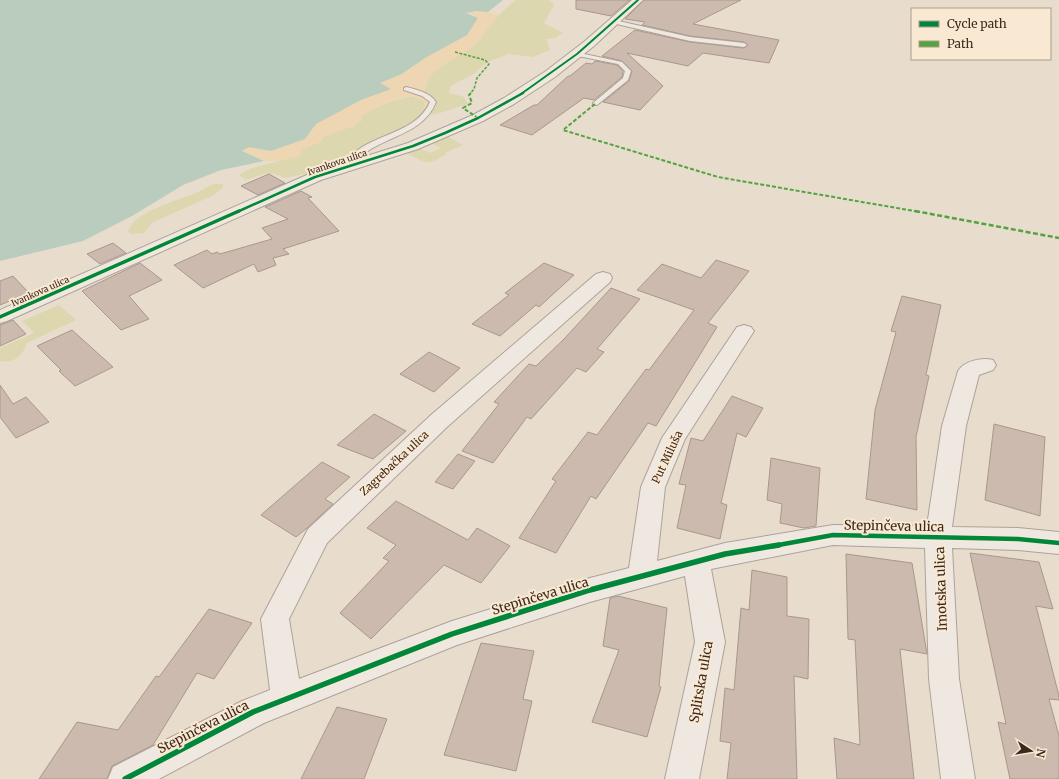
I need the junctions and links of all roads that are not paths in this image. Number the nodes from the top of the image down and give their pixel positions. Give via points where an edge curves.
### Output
1 (638, 0) edge
2 (614, 22) junction
3 (744, 45) dead end
4 (575, 54) junction
5 (406, 90) dead end
6 (595, 104) dead end
7 (348, 165) junction
8 (603, 278) dead end
9 (0, 317) edge
10 (744, 331) dead end
11 (985, 366) dead end
12 (938, 537) junction
13 (1059, 543) edge
14 (696, 562) junction
15 (642, 576) junction
16 (287, 699) junction
17 (125, 779) edge
18 (682, 779) edge
19 (958, 779) edge

1 - 2 street, Ivankova ulica
2 - 3 lane via 690,40
2 - 4 street, Ivankova ulica
4 - 6 lane via 620,64 628,71 626,79
4 - 7 street, Ivankova ulica via 538,83 483,116 414,146
5 - 7 lane via 430,98 433,102 430,111 412,126 350,160
7 - 9 street, Ivankova ulica via 315,177
8 - 16 street, Zagrebačka ulica via 439,421 317,536 275,619
10 - 15 street, Put Miluša via 674,438 653,487
11 - 12 street, Imotska ulica via 969,371 967,378 954,426
12 - 13 street, Stepinčeva ulica via 1018,538
12 - 14 street, Stepinčeva ulica via 833,535 725,554
12 - 19 street, Imotska ulica via 944,679
14 - 15 street, Stepinčeva ulica
14 - 18 street, Splitska ulica via 710,642
15 - 16 street, Stepinčeva ulica via 452,634
16 - 17 street, Stepinčeva ulica via 253,712

